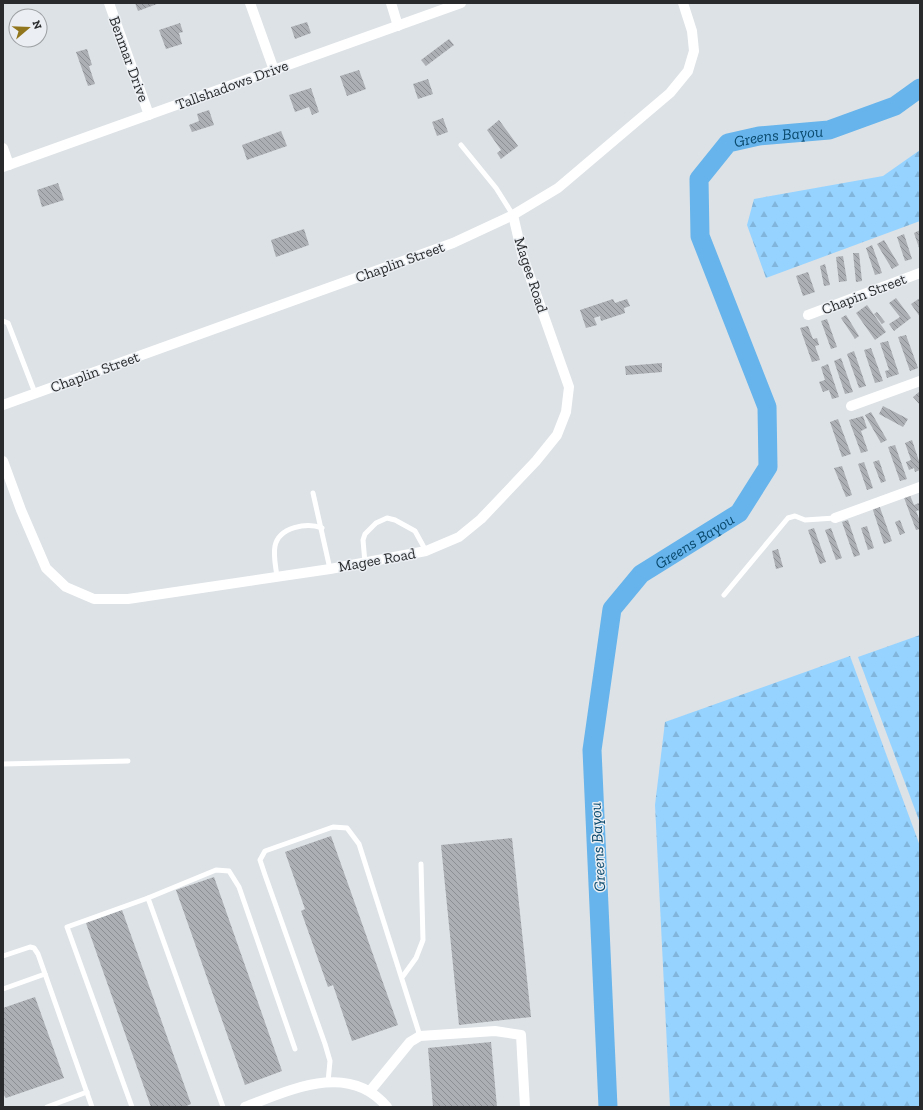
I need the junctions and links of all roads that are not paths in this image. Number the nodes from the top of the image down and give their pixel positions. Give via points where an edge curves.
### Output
1 (109, 3) edge
2 (250, 3) edge
3 (390, 3) edge
4 (461, 3) edge
5 (683, 3) edge
6 (398, 26) junction
7 (274, 70) junction
8 (149, 115) junction
9 (461, 145) dead end
10 (3, 148) edge
11 (6, 166) edge
12 (513, 215) junction
13 (920, 273) edge
14 (808, 315) dead end
15 (3, 321) edge
16 (920, 381) edge
17 (35, 393) junction
18 (4, 402) edge
19 (851, 406) dead end
20 (3, 461) edge
21 (920, 487) edge
22 (313, 493) dead end
23 (835, 518) joint
24 (322, 528) junction
25 (426, 551) junction
26 (365, 563) junction
27 (330, 569) junction
28 (277, 577) junction
29 (724, 596) dead end
30 (128, 761) dead end
31 (3, 764) edge
32 (421, 864) dead end
33 (148, 898) junction
34 (3, 956) edge
35 (45, 974) junction
36 (402, 976) junction
37 (3, 989) edge
38 (420, 1036) junction
39 (295, 1049) dead end
40 (328, 1082) junction
41 (370, 1091) junction
42 (87, 1092) junction
43 (266, 1103) edge
44 (47, 1107) edge
45 (92, 1107) edge
46 (132, 1107) edge
47 (223, 1107) edge
48 (245, 1107) edge
49 (387, 1107) edge
50 (525, 1107) edge

1 - 8 street, Benmar Drive
2 - 7 street
3 - 6 street
4 - 6 street, Tallshadows Drive
5 - 12 street, Chaplin Street via 692,31 694,52 688,71 670,93 558,188
6 - 7 street, Tallshadows Drive
7 - 8 street, Tallshadows Drive
8 - 11 street, Tallshadows Drive
9 - 12 lane via 496,188
10 - 11 street
12 - 17 street, Chaplin Street via 453,243
12 - 25 street, Magee Road via 522,254 569,387 566,412 557,435 481,519 459,537
13 - 14 street, Chapin Street
15 - 17 lane via 8,323
16 - 19 street
17 - 18 street, Chaplin Street
20 - 28 street, Magee Road via 46,568 66,587 94,598 128,599
21 - 23 street
22 - 24 lane
23 - 29 lane via 788,518
24 - 27 lane
24 - 28 lane via 312,524 300,525 281,536 275,545
25 - 26 street, Magee Road
25 - 26 lane via 415,531 388,518 376,523 365,534
26 - 27 street, Magee Road
27 - 28 street, Magee Road
30 - 31 lane
32 - 36 lane via 423,940 416,958
33 - 39 lane via 216,870 229,871 239,887
33 - 46 lane via 67,927
33 - 47 lane
34 - 35 lane via 24,948 34,948
35 - 37 lane
35 - 42 lane
36 - 38 lane
36 - 40 lane via 359,844 347,828 333,827 265,851 260,860 330,1061
38 - 41 street via 410,1042
38 - 50 street via 495,1031 521,1035
40 - 41 street via 348,1083
40 - 43 street via 300,1087
41 - 49 street
42 - 44 lane
42 - 45 lane
43 - 48 street

